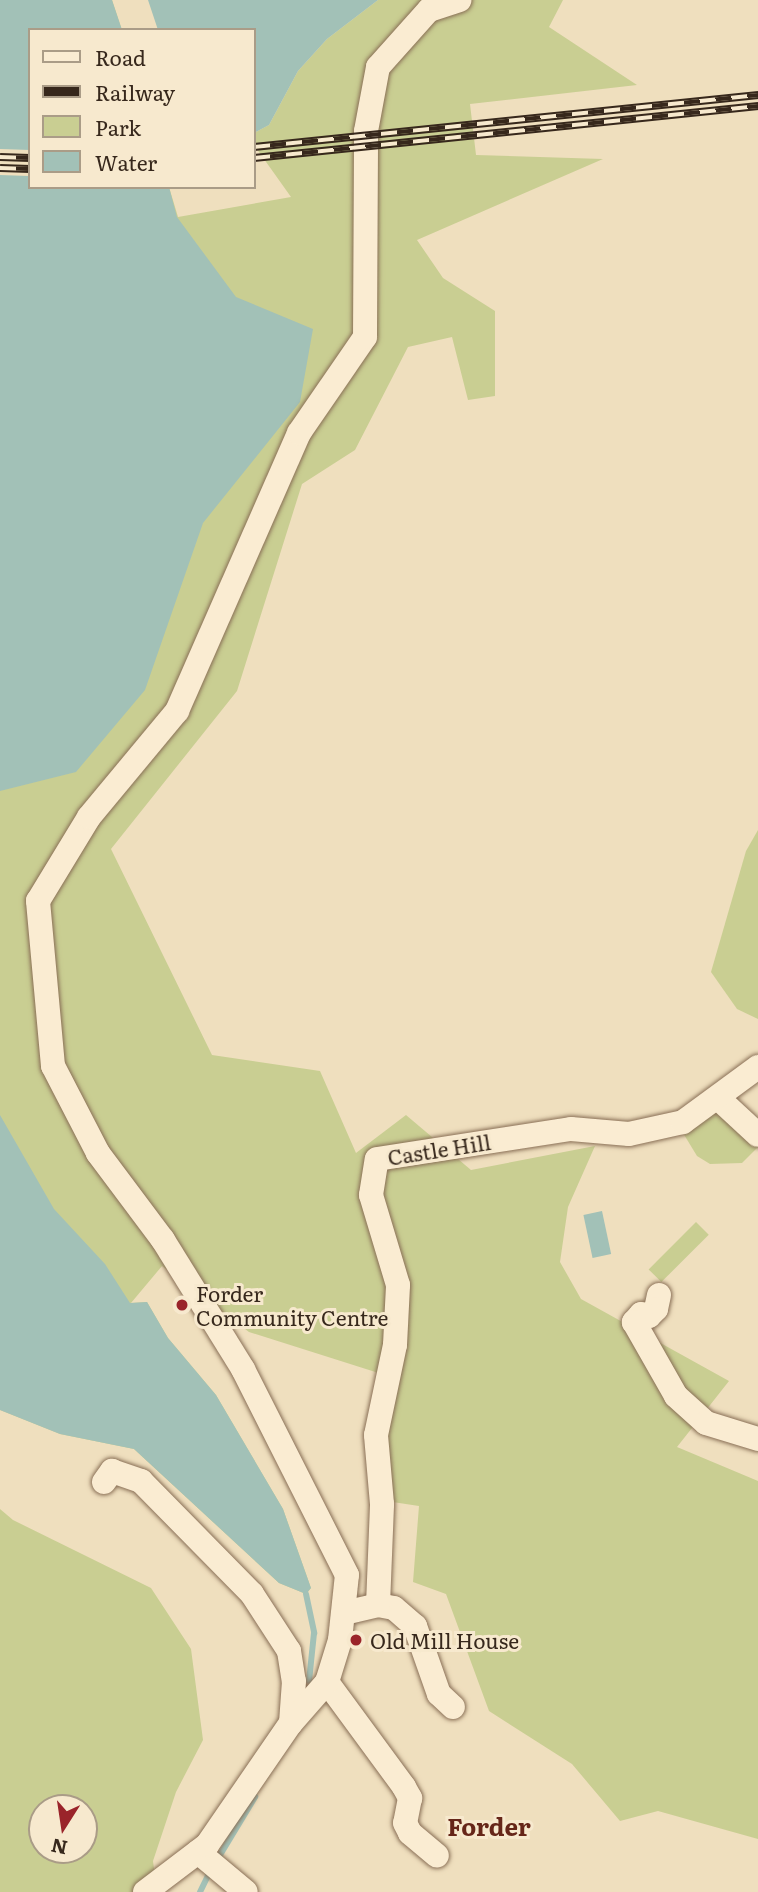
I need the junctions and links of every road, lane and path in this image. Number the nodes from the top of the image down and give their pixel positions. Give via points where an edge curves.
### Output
1 (459, 0) edge
2 (758, 1067) edge
3 (718, 1098) junction
4 (757, 1134) edge
5 (659, 1295) dead end
6 (758, 1440) edge
7 (104, 1482) dead end
8 (378, 1605) junction
9 (344, 1613) junction
10 (327, 1682) junction
11 (453, 1707) dead end
12 (292, 1724) junction
13 (437, 1856) dead end
14 (209, 1860) junction
15 (145, 1892) edge
16 (246, 1892) edge

1 - 9 street via 429,10 378,67 366,131 365,337 299,433 177,711 89,817 37,901 52,1066 98,1153 163,1240 243,1369 347,1575
2 - 3 street, Castle Hill
3 - 4 street
3 - 8 street, Castle Hill via 683,1122 629,1134 570,1129 377,1159 371,1195 398,1284 395,1345 376,1435 382,1504
5 - 6 street via 656,1309 632,1311 648,1352 676,1396 706,1423
7 - 12 street via 112,1471 141,1481 251,1594 289,1651 294,1681
8 - 9 street
8 - 11 street via 394,1608 415,1626 439,1694
9 - 10 street
10 - 12 street
10 - 13 street via 404,1787 410,1798 405,1823 410,1833
12 - 14 street
14 - 15 street
14 - 16 street

